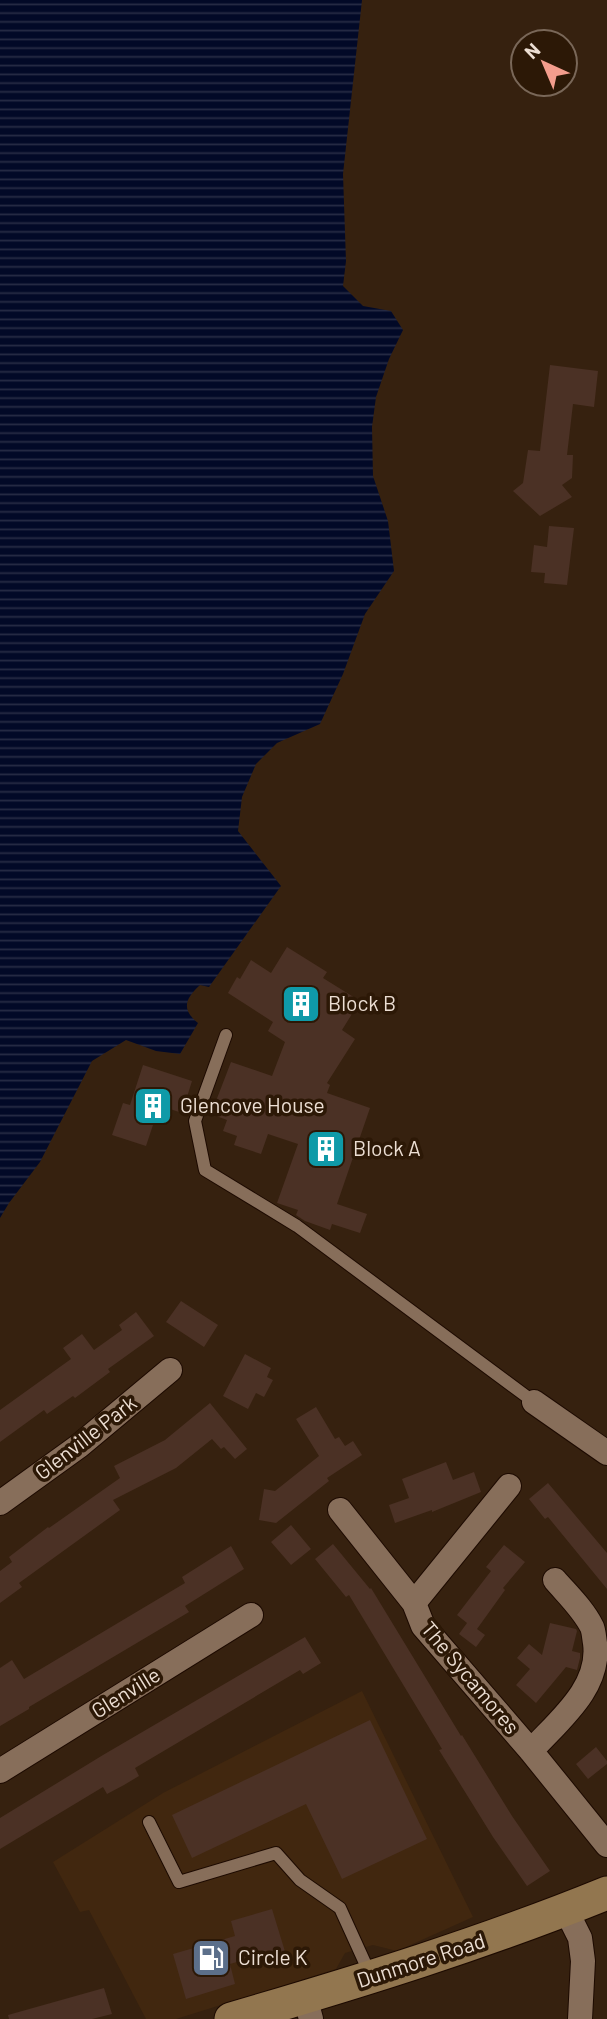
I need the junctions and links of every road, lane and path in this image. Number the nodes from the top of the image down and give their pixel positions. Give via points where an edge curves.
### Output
1 (226, 1035) dead end
2 (170, 1370) dead end
3 (534, 1402) joint
4 (607, 1453) edge
5 (509, 1486) dead end
6 (0, 1503) edge
7 (340, 1510) dead end
8 (555, 1580) dead end
9 (414, 1603) junction
10 (251, 1615) dead end
11 (600, 1674) edge
12 (531, 1751) junction
13 (0, 1771) edge
14 (149, 1822) dead end
15 (607, 1845) edge
16 (607, 1893) edge
17 (566, 1910) junction
18 (371, 1978) junction
19 (308, 2008) edge
20 (231, 2019) edge
21 (580, 2019) edge

1 - 3 lane via 195,1121 205,1170 297,1226
2 - 6 street, Glenville Park via 79,1446
3 - 4 street
5 - 9 street, The Sycamores
7 - 9 street, The Sycamores
8 - 11 street, The Sycamores via 593,1629
9 - 12 street, The Sycamores via 422,1626
10 - 13 street, Glenville
11 - 12 street, The Sycamores
12 - 15 street, The Sycamores
14 - 18 lane via 179,1882 276,1853 300,1880 340,1908
16 - 17 main road, Dunmore Road
17 - 18 main road, Dunmore Road
17 - 21 street via 580,1938 583,1961
18 - 19 main road, Dunmore Road
19 - 20 main road, Dunmore Road

